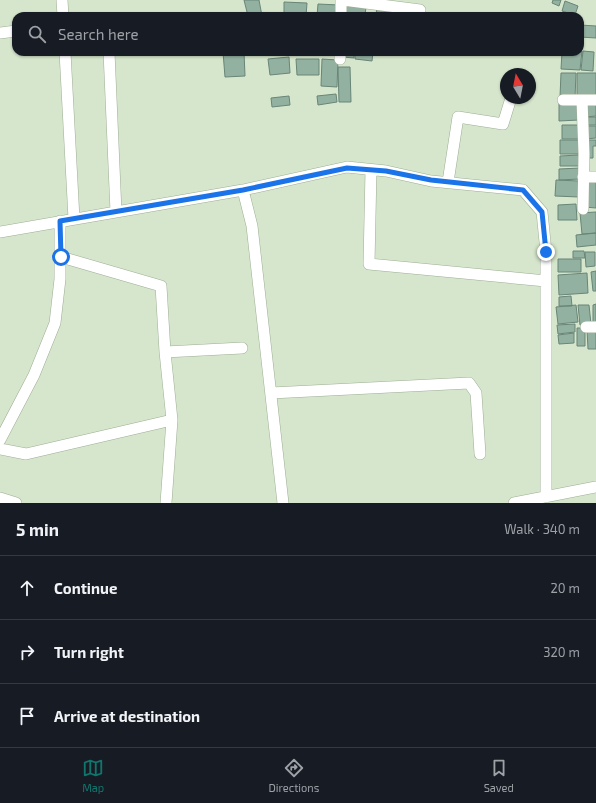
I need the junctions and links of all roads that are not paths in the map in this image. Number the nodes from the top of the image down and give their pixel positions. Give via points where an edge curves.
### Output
1 (62, 0) edge
2 (342, 0) edge
3 (420, 10) dead end
4 (63, 12) edge
5 (341, 12) edge
6 (12, 31) edge
7 (0, 32) edge
8 (65, 56) edge
9 (109, 56) edge
10 (563, 100) dead end
11 (582, 100) junction
12 (596, 100) edge
13 (509, 104) edge
14 (371, 170) junction
15 (583, 177) junction
16 (596, 177) edge
17 (448, 182) junction
18 (243, 190) junction
19 (583, 209) dead end
20 (116, 212) junction
21 (74, 219) junction
22 (60, 221) junction
23 (0, 232) edge
24 (61, 257) junction
25 (546, 281) junction
26 (242, 348) dead end
27 (165, 352) junction
28 (271, 393) junction
29 (172, 420) junction
30 (0, 440) edge
31 (0, 449) edge
32 (480, 454) dead end
33 (596, 487) edge
34 (546, 496) junction
35 (0, 498) edge
36 (16, 503) edge
37 (166, 503) edge
38 (283, 503) edge
39 (514, 503) edge

1 - 4 street
2 - 3 street
2 - 5 street
6 - 7 street
8 - 21 street
9 - 20 street
10 - 11 street
11 - 12 street
11 - 15 street
13 - 17 street via 503,124 458,118
14 - 17 street
14 - 18 street via 347,168
14 - 25 street via 369,264
15 - 16 street
15 - 19 street
17 - 25 street via 523,190 542,212
18 - 20 street
18 - 28 street via 252,226
20 - 21 street
21 - 22 street
22 - 23 street
22 - 24 street
24 - 27 street via 161,286
24 - 30 street via 54,323 34,375
25 - 34 street
26 - 27 street
27 - 29 street
28 - 32 street via 469,383 476,393
28 - 38 street
29 - 31 street via 26,454
29 - 37 street
33 - 34 street
34 - 39 street
35 - 36 street

